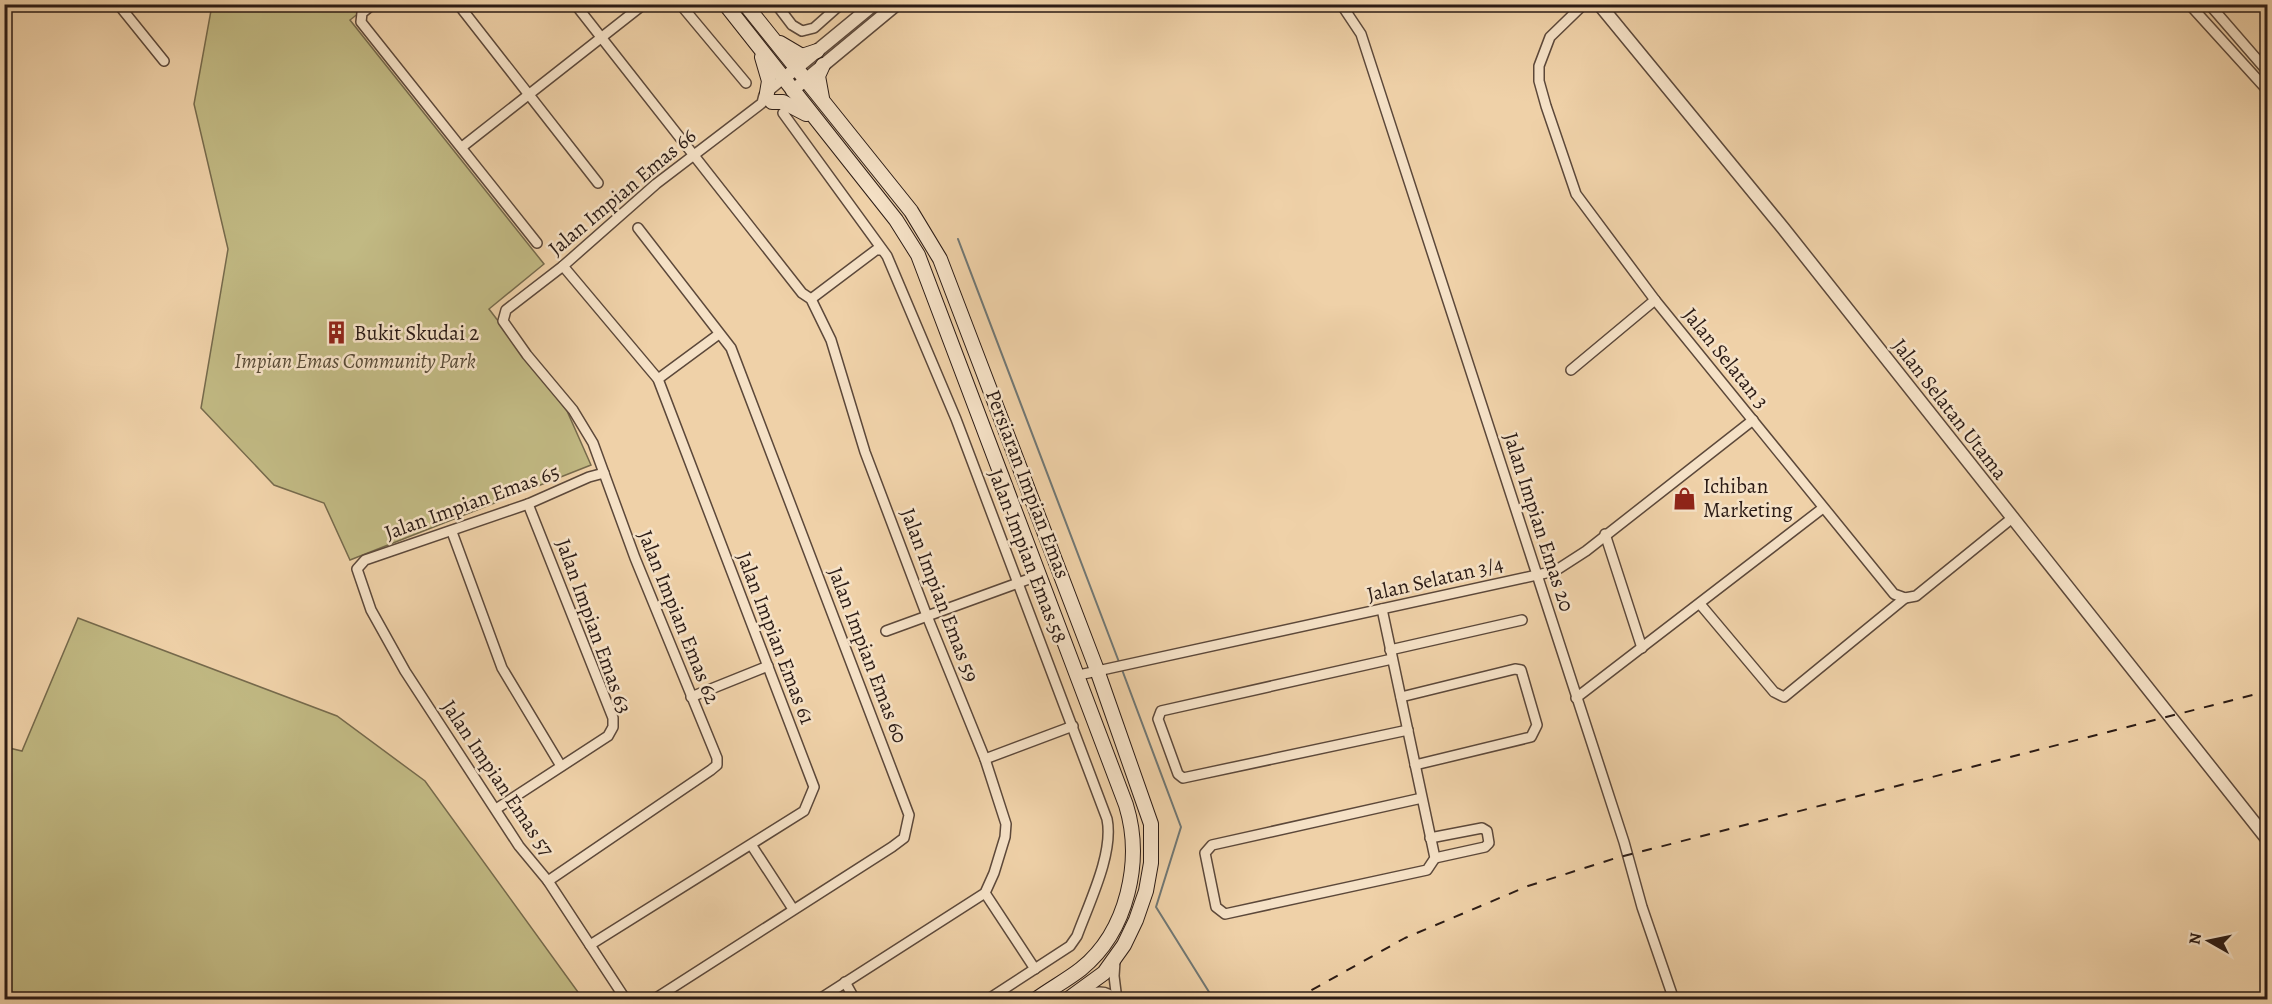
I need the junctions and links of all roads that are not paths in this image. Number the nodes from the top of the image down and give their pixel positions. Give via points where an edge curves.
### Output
1 (118, 4) edge
2 (373, 4) edge
3 (458, 4) edge
4 (575, 4) edge
5 (644, 4) edge
6 (680, 4) edge
7 (725, 4) edge
8 (745, 4) edge
9 (776, 4) edge
10 (841, 4) edge
11 (874, 4) edge
12 (897, 4) edge
13 (1341, 4) edge
14 (1584, 4) edge
15 (1599, 4) edge
16 (2189, 4) edge
17 (2209, 4) edge
18 (771, 37) junction
19 (602, 38) junction
20 (760, 49) junction
21 (817, 51) junction
22 (164, 61) dead end
23 (823, 65) junction
24 (795, 69) junction
25 (2268, 72) edge
26 (783, 79) junction
27 (804, 81) junction
28 (746, 83) dead end
29 (792, 91) junction
30 (2268, 91) edge
31 (531, 93) junction
32 (767, 99) junction
33 (824, 103) junction
34 (783, 113) dead end
35 (814, 118) junction
36 (462, 147) junction
37 (694, 154) junction
38 (598, 183) dead end
39 (638, 228) dead end
40 (537, 243) dead end
41 (882, 250) junction
42 (563, 266) junction
43 (811, 300) junction
44 (1655, 300) junction
45 (506, 310) joint
46 (719, 334) junction
47 (1571, 370) dead end
48 (658, 379) junction
49 (1753, 420) junction
50 (604, 473) junction
51 (528, 504) junction
52 (1823, 508) junction
53 (2011, 519) junction
54 (452, 532) junction
55 (1605, 534) junction
56 (357, 569) joint
57 (1040, 575) junction
58 (1538, 575) junction
59 (1019, 582) junction
60 (1905, 598) junction
61 (1700, 604) junction
62 (1382, 609) junction
63 (927, 616) junction
64 (1522, 620) dead end
65 (886, 631) dead end
66 (1642, 648) junction
67 (1391, 654) junction
68 (768, 666) junction
69 (1097, 670) junction
70 (1079, 675) junction
71 (691, 697) junction
72 (1401, 697) junction
73 (1576, 698) junction
74 (1073, 726) junction
75 (1408, 730) junction
76 (985, 759) junction
77 (1415, 765) junction
78 (561, 766) junction
79 (1422, 798) junction
80 (496, 810) junction
81 (1430, 838) junction
82 (2268, 840) edge
83 (752, 846) junction
84 (1435, 858) junction
85 (548, 881) junction
86 (985, 893) junction
87 (793, 909) junction
88 (590, 945) junction
89 (1118, 953) junction
90 (1035, 969) junction
91 (845, 982) junction
92 (626, 999) edge
93 (653, 999) edge
94 (818, 999) edge
95 (855, 999) edge
96 (987, 999) edge
97 (1035, 999) edge
98 (1067, 999) edge
99 (1073, 999) edge
100 (1116, 999) edge
101 (1674, 999) edge

1 - 22 street
2 - 36 street via 362,13 361,22
3 - 31 street
4 - 19 street, Jalan Impian Emas 59
5 - 19 street
6 - 28 street
7 - 20 main road, Persiaran Impian Emas
8 - 18 main road, Persiaran Impian Emas
9 - 10 street via 792,25 802,31 814,28
11 - 21 street
12 - 23 street
13 - 58 street, Jalan Impian Emas 20 via 1356,25 1367,55
14 - 44 street, Jalan Selatan 3 via 1550,37 1540,57 1539,81 1576,194
15 - 53 street, Jalan Selatan Utama via 1783,228
16 - 30 street
17 - 25 street
18 - 21 main road via 802,56
18 - 24 main road, Persiaran Impian Emas
19 - 31 street
19 - 37 street, Jalan Impian Emas 59
20 - 26 main road, Persiaran Impian Emas
20 - 32 main road via 769,81
21 - 24 street
23 - 27 street
23 - 33 main road via 818,76
24 - 26 street
24 - 27 main road, Persiaran Impian Emas
26 - 29 main road, Persiaran Impian Emas
26 - 32 street, Jalan Impian Emas 66
27 - 29 street
27 - 33 main road, Persiaran Impian Emas
29 - 32 street, Jalan Impian Emas 66
29 - 35 main road, Persiaran Impian Emas
31 - 36 street
31 - 38 street
32 - 35 main road via 783,102
32 - 37 street, Jalan Impian Emas 66
33 - 69 main road, Persiaran Impian Emas via 911,211 940,259
34 - 41 street, Jalan Impian Emas 58
35 - 57 main road, Persiaran Impian Emas via 896,220 918,255
36 - 40 street
37 - 42 street, Jalan Impian Emas 66
37 - 43 street, Jalan Impian Emas 59
39 - 46 street, Jalan Impian Emas 60
41 - 43 street via 876,250
41 - 59 street, Jalan Impian Emas 58 via 956,418
42 - 45 street, Jalan Impian Emas 66
42 - 48 street, Jalan Impian Emas 61
43 - 63 street, Jalan Impian Emas 59 via 831,340 865,452
44 - 47 street
44 - 49 street, Jalan Selatan 3
45 - 50 street, Jalan Impian Emas 62 via 503,321 573,410 593,443
46 - 48 street
46 - 87 street, Jalan Impian Emas 60 via 731,348 909,815 904,838
48 - 68 street, Jalan Impian Emas 61
49 - 52 street, Jalan Selatan 3
49 - 55 street, Jalan Selatan 3/4
50 - 51 street, Jalan Impian Emas 65
50 - 71 street, Jalan Impian Emas 62
51 - 54 street, Jalan Impian Emas 65
51 - 78 street, Jalan Impian Emas 63 via 613,718 608,736
52 - 60 street, Jalan Selatan 3 via 1893,594
52 - 61 street
53 - 60 street via 1916,596
53 - 82 street, Jalan Selatan Utama
54 - 56 street, Jalan Impian Emas 65 via 365,560
54 - 78 street via 502,668
55 - 58 street, Jalan Selatan 3/4 via 1555,571
55 - 66 street
56 - 80 street, Jalan Impian Emas 57 via 371,610 405,671
57 - 59 street
57 - 70 main road, Persiaran Impian Emas
58 - 62 street, Jalan Selatan 3/4
58 - 73 street, Jalan Impian Emas 20
59 - 63 street
59 - 74 street, Jalan Impian Emas 58
60 - 61 street via 1784,697 1773,692
61 - 66 street
62 - 67 street
62 - 69 street, Jalan Selatan 3/4
63 - 65 street
63 - 76 street, Jalan Impian Emas 59
64 - 67 street
66 - 73 street
67 - 72 street
67 - 75 street via 1161,711 1158,719 1178,774 1183,778
68 - 71 street
68 - 83 street, Jalan Impian Emas 61 via 814,787 804,812
69 - 70 street, Jalan Selatan 3/4
69 - 89 main road, Persiaran Impian Emas via 1151,824 1146,891
70 - 97 main road, Persiaran Impian Emas via 1132,825 1134,860 1122,908 1101,948 1081,969
71 - 85 street, Jalan Impian Emas 62 via 717,765
72 - 75 street
72 - 77 street via 1521,670 1537,725 1531,736
73 - 101 street, Jalan Impian Emas 20
74 - 76 street
74 - 90 street, Jalan Impian Emas 58 via 1110,832 1077,936 1070,946
75 - 77 street
76 - 86 street, Jalan Impian Emas 59 via 1006,824 1000,855
77 - 79 street
78 - 80 street, Jalan Impian Emas 63
79 - 81 street
79 - 84 street via 1212,845 1205,853 1216,907 1224,914 1427,870
80 - 85 street, Jalan Impian Emas 57
81 - 84 street
81 - 84 street via 1482,828 1486,831 1489,843 1485,848
83 - 87 street
83 - 88 street, Jalan Impian Emas 61
85 - 88 street, Jalan Impian Emas 57
86 - 90 street
86 - 91 street
87 - 93 street, Jalan Impian Emas 60
88 - 92 street, Jalan Impian Emas 57
89 - 98 main road, Persiaran Impian Emas via 1104,973
89 - 100 street
90 - 96 street, Jalan Impian Emas 58
91 - 94 street
91 - 95 street
99 - 100 street via 1101,991

